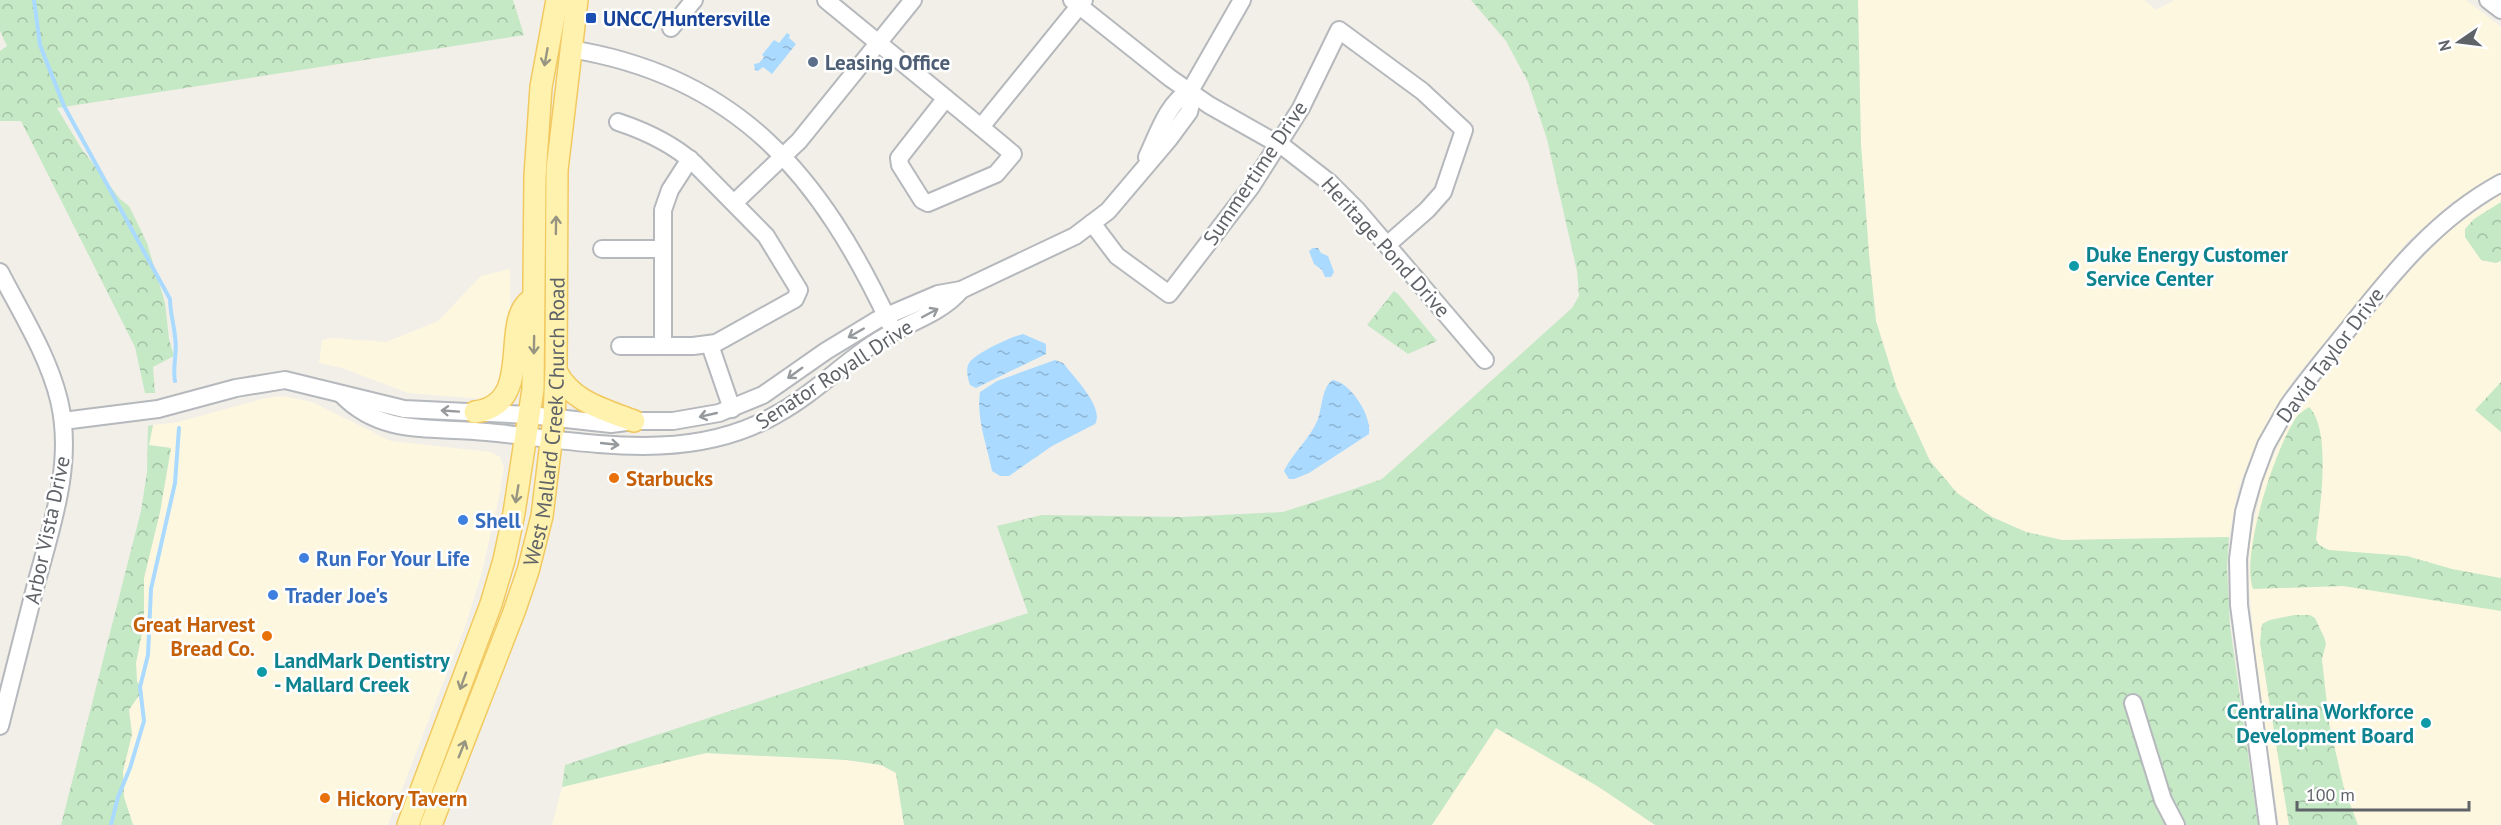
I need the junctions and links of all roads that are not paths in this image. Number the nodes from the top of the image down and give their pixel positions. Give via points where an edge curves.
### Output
1 (557, 0) edge
2 (577, 0) edge
3 (694, 0) edge
4 (826, 0) edge
5 (913, 0) edge
6 (1242, 0) edge
7 (2488, 0) edge
8 (1078, 2) edge
9 (2501, 10) edge
10 (670, 28) dead end
11 (878, 43) junction
12 (570, 49) junction
13 (1190, 91) junction
14 (946, 98) junction
15 (618, 122) dead end
16 (981, 127) junction
17 (1278, 144) junction
18 (784, 155) junction
19 (690, 159) junction
20 (2501, 183) edge
21 (734, 203) junction
22 (1092, 223) junction
23 (1387, 245) junction
24 (602, 249) dead end
25 (663, 249) junction
26 (0, 272) edge
27 (962, 290) junction
28 (534, 298) junction
29 (886, 316) junction
30 (894, 332) junction
31 (710, 345) junction
32 (620, 346) dead end
33 (663, 346) junction
34 (1485, 360) dead end
35 (556, 371) junction
36 (341, 394) junction
37 (732, 409) junction
38 (475, 412) junction
39 (530, 415) junction
40 (63, 421) junction
41 (634, 421) junction
42 (552, 428) junction
43 (527, 436) junction
44 (2133, 703) dead end
45 (0, 726) edge
46 (408, 825) edge
47 (431, 825) edge
48 (2176, 825) edge
49 (2268, 825) edge

1 -> 28 main road, West Mallard Creek Church Road via 541,87 535,176
2 - 12 main road, West Mallard Creek Church Road
3 - 10 street
4 - 11 street
5 - 11 street
6 - 13 street
7 - 9 street
8 - 13 street, Heritage Pond Drive
8 - 16 street
11 - 14 street
11 - 18 street
12 - 18 street via 628,61 691,87 739,118
35 -> 12 main road, West Mallard Creek Church Road via 557,170
13 - 17 street, Heritage Pond Drive
13 - 22 street via 1174,104 1144,167 1120,198
14 - 16 street
14 - 16 street via 899,158 925,202 934,202 991,177 1006,165 1013,154
15 - 19 street via 643,130
17 - 22 street, Summertime Drive via 1251,187 1169,294 1117,256
17 - 23 street, Heritage Pond Drive via 1330,183
17 - 23 street, Summertime Drive via 1339,30 1389,64 1439,106 1464,130 1446,186 1434,204
18 - 21 street
18 - 29 street via 832,216
19 - 21 street
19 - 25 street via 664,204
20 - 49 street, David Taylor Drive via 2445,220 2385,283 2297,393 2258,466 2241,527 2238,591
21 - 31 street via 766,236 799,294
22 - 27 street via 1063,243
23 - 34 street, Heritage Pond Drive
24 - 25 street
25 - 33 street
26 - 40 street, Arbor Vista Drive via 51,376
27 - 29 street, Senator Royall Drive via 938,294
30 -> 27 street, Senator Royall Drive via 942,307
28 - 38 main road via 521,311 513,372 504,395 492,408
28 -> 39 main road, West Mallard Creek Church Road
29 - 30 street
29 -> 37 street, Senator Royall Drive via 831,347 763,395
42 -> 30 street, Senator Royall Drive via 663,447 704,442 745,430 783,411
31 - 33 street
31 - 37 street
32 - 33 street
35 - 41 main road via 579,398
35 - 42 main road, West Mallard Creek Church Road
38 -> 36 street, Senator Royall Drive via 399,408
36 - 40 street, Senator Royall Drive via 285,380 236,388 158,410
36 - 43 street, Senator Royall Drive via 353,406 388,424
37 -> 41 street, Senator Royall Drive via 673,422
38 - 39 street, Senator Royall Drive
39 - 42 street, Senator Royall Drive
39 - 43 main road, West Mallard Creek Church Road
40 - 45 street, Arbor Vista Drive via 63,469
41 - 42 street, Senator Royall Drive
42 - 43 street, Senator Royall Drive
47 -> 42 main road, West Mallard Creek Church Road via 528,571 542,516
43 -> 46 main road, West Mallard Creek Church Road via 510,537 491,604
44 - 48 street via 2163,800

